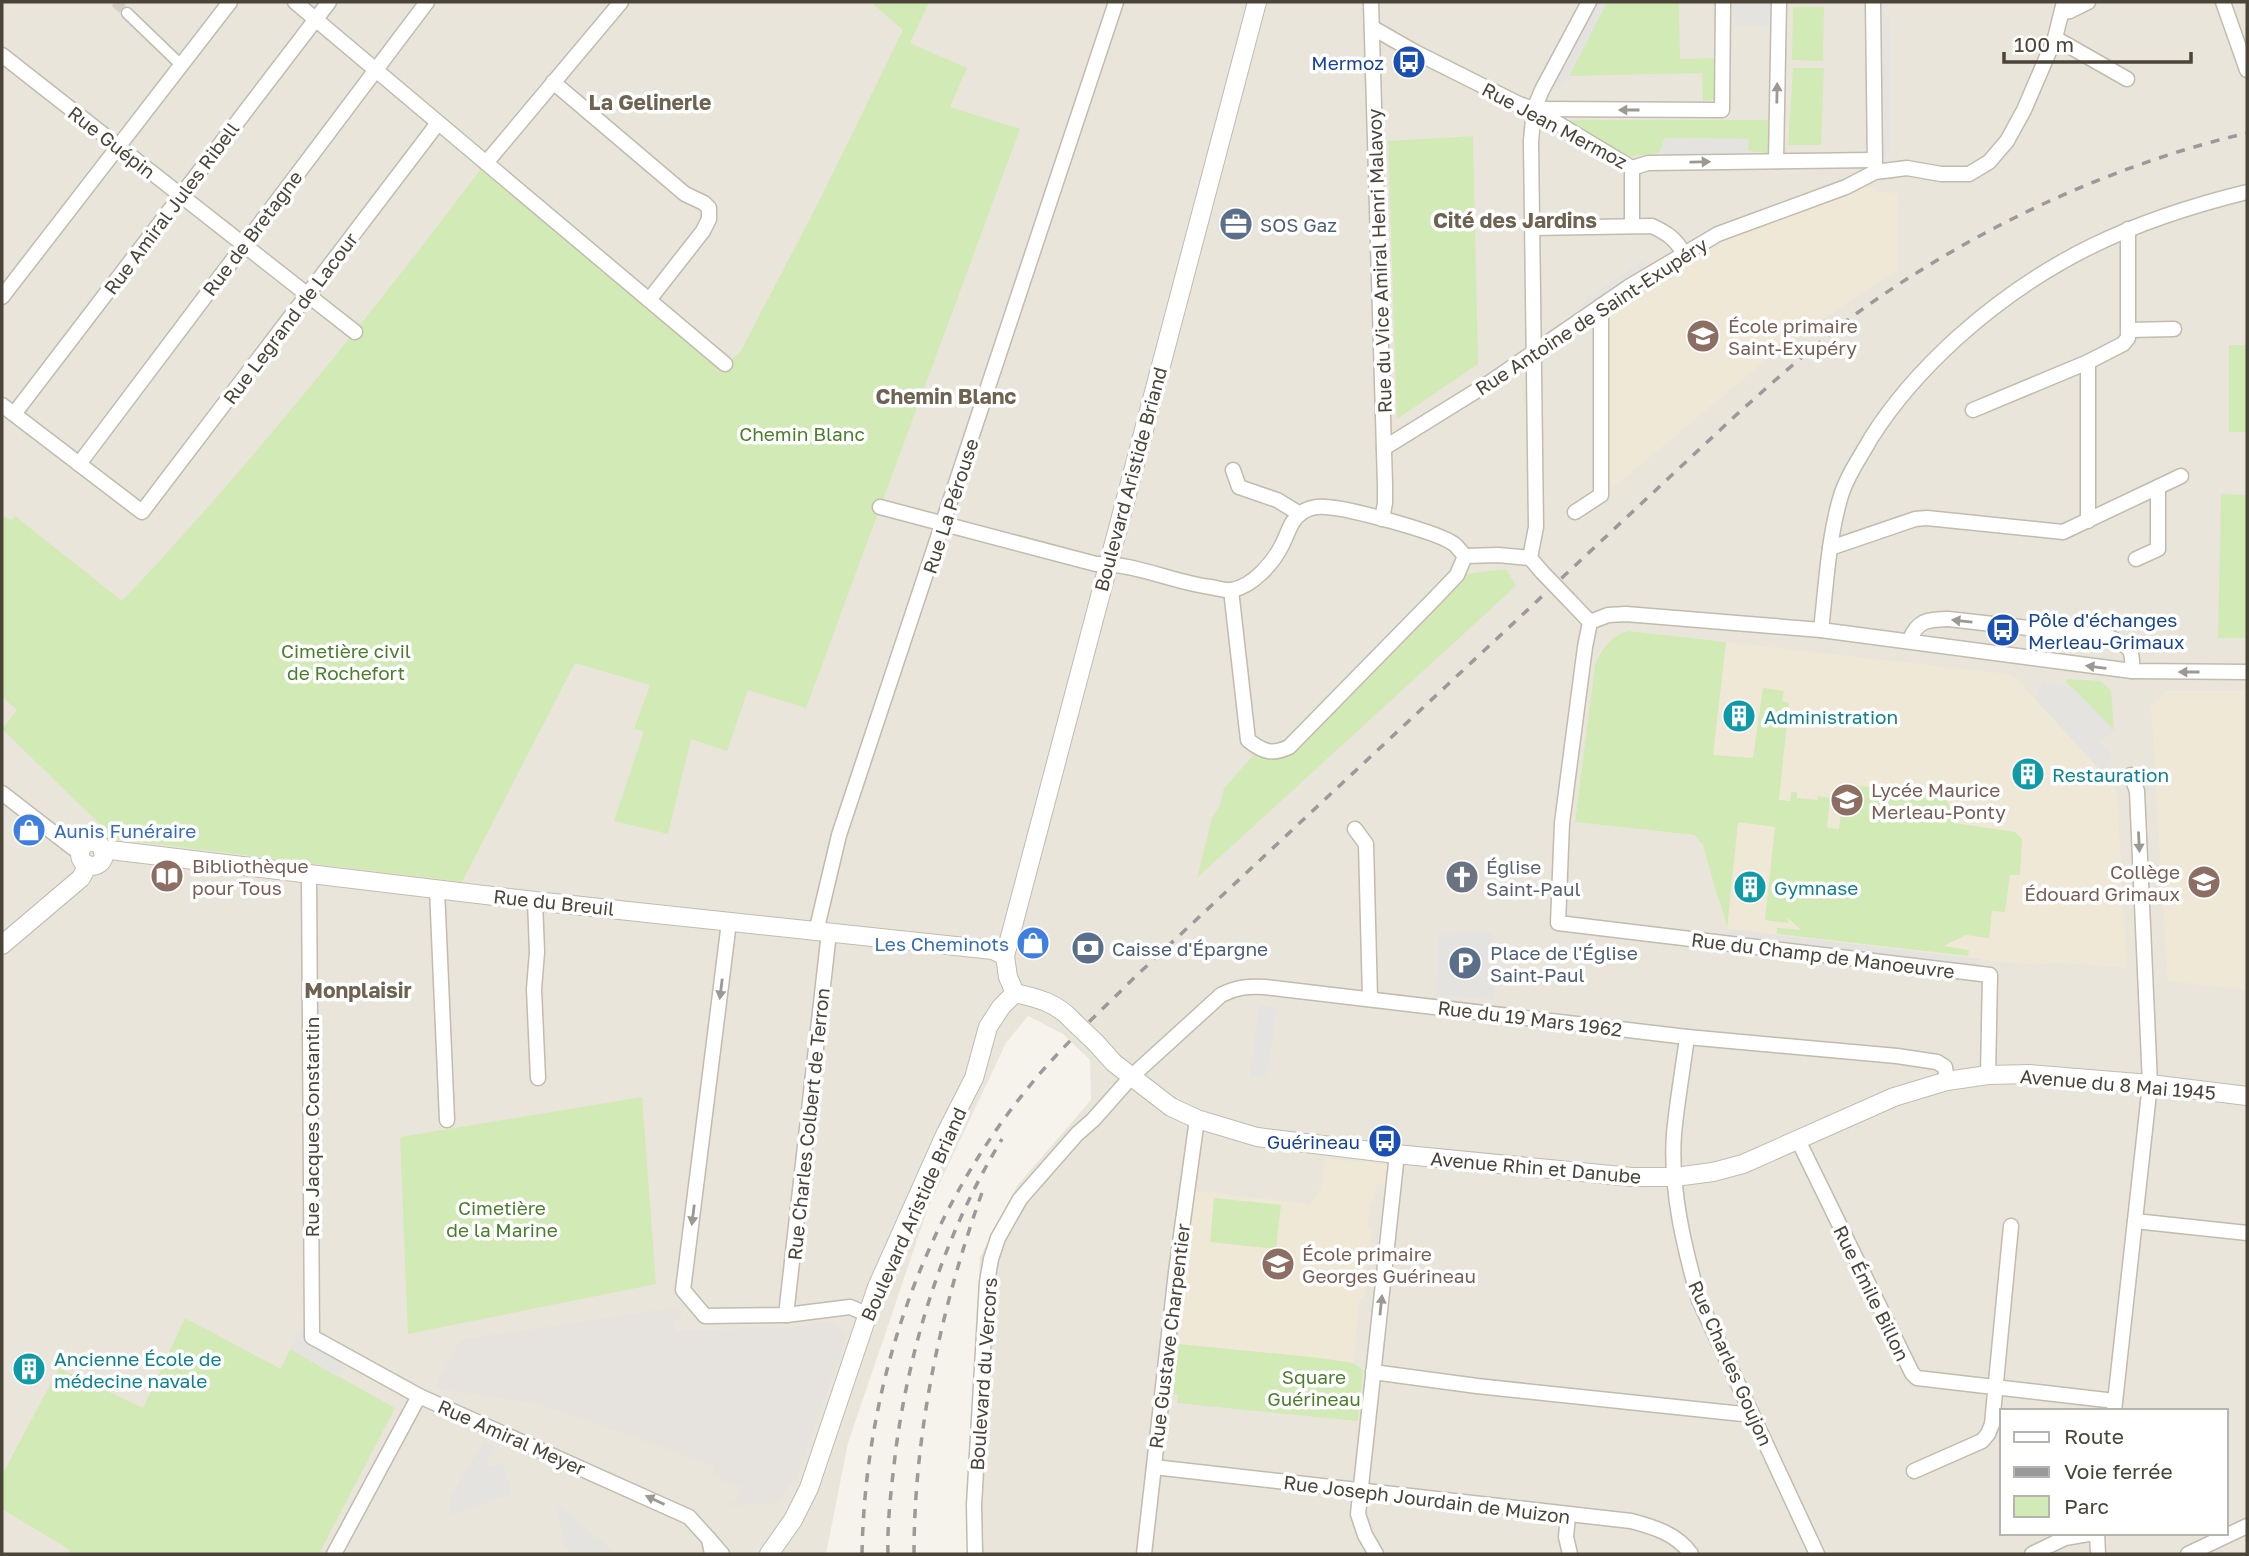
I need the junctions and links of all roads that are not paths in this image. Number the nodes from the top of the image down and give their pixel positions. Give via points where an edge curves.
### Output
1 (230, 2) edge
2 (295, 2) edge
3 (329, 2) edge
4 (427, 2) edge
5 (621, 2) edge
6 (1116, 2) edge
7 (1257, 2) edge
8 (1371, 2) edge
9 (1589, 2) edge
10 (1723, 2) edge
11 (1779, 2) edge
12 (1873, 2) edge
13 (2088, 2) edge
14 (2223, 2) edge
15 (2064, 7) edge
16 (127, 13) tunnel mouth
17 (316, 19) junction
18 (1373, 28) junction
19 (2055, 38) junction
20 (2, 55) edge
21 (181, 65) junction
22 (376, 70) junction
23 (2247, 70) edge
24 (2127, 79) dead end
25 (553, 82) junction
26 (1534, 110) junction
27 (438, 122) junction
28 (117, 146) junction
29 (1776, 161) junction
30 (486, 163) junction
31 (1875, 166) junction
32 (1632, 168) junction
33 (2247, 192) edge
34 (180, 195) junction
35 (1632, 226) junction
36 (1532, 228) junction
37 (2128, 229) junction
38 (243, 244) junction
39 (1684, 254) junction
40 (309, 294) junction
41 (2, 297) edge
42 (649, 300) junction
43 (1601, 306) junction
44 (2174, 328) dead end
45 (2129, 330) junction
46 (355, 332) dead end
47 (1532, 354) junction
48 (2088, 362) junction
49 (724, 364) dead end
50 (8, 410) edge
51 (1973, 410) dead end
52 (1384, 448) junction
53 (79, 464) junction
54 (1233, 470) dead end
55 (2181, 476) dead end
56 (2158, 487) junction
57 (880, 507) dead end
58 (1575, 512) dead end
59 (1300, 514) junction
60 (1381, 519) junction
61 (2088, 521) junction
62 (944, 523) junction
63 (1830, 548) junction
64 (1465, 556) junction
65 (1530, 558) junction
66 (2136, 559) dead end
67 (1108, 563) junction
68 (1231, 590) junction
69 (1590, 622) junction
70 (1821, 630) junction
71 (1909, 641) junction
72 (2132, 671) junction
73 (2247, 672) edge
74 (2131, 775) dead end
75 (2, 793) edge
76 (1355, 829) dead end
77 (85, 857) junction
78 (309, 875) junction
79 (437, 889) junction
80 (535, 901) junction
81 (729, 922) junction
82 (822, 932) junction
83 (2, 945) edge
84 (1005, 956) junction
85 (1015, 993) junction
86 (1370, 999) junction
87 (1687, 1037) junction
88 (1988, 1075) junction
89 (1132, 1076) junction
90 (538, 1078) dead end
91 (1947, 1081) junction
92 (2150, 1084) junction
93 (2247, 1096) edge
94 (1197, 1119) junction
95 (447, 1120) dead end
96 (1798, 1140) junction
97 (1396, 1154) junction
98 (1675, 1177) junction
99 (2135, 1221) junction
100 (2011, 1226) dead end
101 (2247, 1233) edge
102 (867, 1314) junction
103 (786, 1315) junction
104 (312, 1337) joint
105 (1373, 1372) junction
106 (1995, 1388) junction
107 (419, 1396) junction
108 (2115, 1406) edge
109 (1752, 1415) junction
110 (1154, 1467) junction
111 (1914, 1471) dead end
112 (1359, 1491) junction
113 (1568, 1516) junction
114 (2247, 1526) edge
115 (2083, 1535) edge
116 (2095, 1535) edge
117 (711, 1547) edge
118 (334, 1554) edge
119 (722, 1554) edge
120 (769, 1554) edge
121 (975, 1554) edge
122 (1144, 1554) edge
123 (1376, 1554) edge
124 (1570, 1554) edge
125 (1690, 1554) edge
126 (1817, 1554) edge
127 (2032, 1554) edge
128 (2098, 1554) edge
129 (2188, 1554) edge

1 - 21 street
2 - 17 street
3 - 17 street, Rue Amiral Jules Ribell
4 - 22 street, Rue de Bretagne
5 - 25 street
6 - 62 street, Rue La Pérouse
7 - 67 street, Boulevard Aristide Briand
8 - 18 street, Rue du Vice Amiral Henri Malavoy
9 - 26 street
10 -> 26 street via 1722,110
29 -> 11 street
12 - 31 street
13 - 15 street via 2070,10
14 - 23 street
15 - 19 street, Rue Antoine de Saint-Exupéry
16 - 21 street
17 - 22 street
17 - 34 street, Rue Amiral Jules Ribell
18 - 26 street, Rue Jean Mermoz
18 - 52 street, Rue du Vice Amiral Henri Malavoy
19 - 24 street
19 - 31 street, Rue Antoine de Saint-Exupéry via 2025,110 1989,162 1969,174
20 - 28 street, Rue Guépin
21 - 28 street
22 - 27 street
22 - 38 street, Rue de Bretagne
25 - 30 street
25 - 42 street via 685,194 709,208 704,231
26 - 32 street, Rue Jean Mermoz
26 - 36 street
27 - 30 street
27 - 40 street, Rue Legrand de Lacour
28 - 34 street, Rue Guépin
28 - 41 street
29 - 31 street, Rue Jean Mermoz
32 -> 29 street, Rue Jean Mermoz via 1648,163
30 - 42 street
31 - 39 street, Rue Antoine de Saint-Exupéry via 1846,187 1718,234
32 - 35 street
33 - 37 street
34 - 38 street, Rue Guépin
34 - 50 street, Rue Amiral Jules Ribell
35 - 36 street
35 - 39 street via 1652,226 1668,234
36 - 47 street
37 - 45 street
37 - 63 street via 2043,271 1972,324 1918,376 1883,418 1848,477
38 - 40 street, Rue Guépin
38 - 53 street, Rue de Bretagne
39 - 43 street, Rue Antoine de Saint-Exupéry
40 - 46 street, Rue Guépin
40 - 53 street, Rue Legrand de Lacour via 142,512
42 - 49 street
43 - 47 street, Rue Antoine de Saint-Exupéry
43 - 58 street via 1601,495
44 - 45 street
45 - 48 street via 2123,344
47 - 52 street, Rue Antoine de Saint-Exupéry
47 - 65 street via 1536,527
48 - 51 street
48 - 61 street
50 - 53 street
52 - 60 street, Rue du Vice Amiral Henri Malavoy
54 - 59 street via 1238,487 1277,499
55 - 56 street
56 - 61 street
56 - 66 street via 2158,549
57 - 62 street
59 - 60 street via 1326,506
59 - 68 street via 1266,568
60 - 64 street via 1437,536
61 - 63 street via 2058,533 1915,519
62 - 67 street via 1096,564
62 - 82 street, Rue La Pérouse via 839,835
63 - 70 street
64 - 65 street
64 - 68 street via 1457,575 1437,596 1289,747 1277,752 1259,749 1248,740
65 - 69 street, bridge
67 - 68 street via 1195,586
67 - 84 street, Boulevard Aristide Briand
69 - 70 street via 1626,614
69 - 88 street, Rue du Champ de Manoeuvre via 1562,823 1558,923 1990,975
70 - 71 street
72 -> 71 street
72 -> 71 street via 2133,653 2109,637 1948,619 1928,620 1915,627
73 -> 72 street
74 -> 92 street via 2137,791
75 - 77 street
76 - 86 street via 1366,844
77 - 78 street, Rue du Breuil via 93,865 110,850
77 - 83 street via 80,878
78 - 79 street, Rue du Breuil
78 - 104 street, Rue Jacques Constantin
79 - 80 street, Rue du Breuil
79 - 95 street
80 - 81 street, Rue du Breuil
80 - 90 street
81 - 82 street, Rue du Breuil
81 -> 103 street via 683,1290 705,1316
82 - 84 street, Rue du Breuil via 993,950
82 - 103 street, Rue Charles Colbert de Terron
84 - 85 street
85 - 89 street, Avenue Rhin et Danube, bridge via 1057,1006
85 - 102 street, Boulevard Aristide Briand via 988,1027 974,1078
86 - 87 street, Rue du 19 Mars 1962
86 - 89 street, Rue du 19 Mars 1962 via 1265,987 1232,989
87 - 91 street, Rue du 19 Mars 1962 via 1937,1062 1945,1066
87 - 98 street, Rue Charles Goujon via 1674,1135
88 - 91 street, Avenue Rhin et Danube
88 - 92 street, Avenue du 8 Mai 1945
89 - 94 street, Avenue Rhin et Danube via 1171,1107
89 - 121 street, Boulevard du Vercors via 1020,1199 991,1259 974,1505
91 - 96 street, Avenue Rhin et Danube via 1894,1097
92 - 93 street, Avenue du 8 Mai 1945
92 - 99 street
94 - 97 street, Avenue Rhin et Danube via 1257,1137
94 - 110 street, Rue Gustave Charpentier
96 - 98 street, Avenue Rhin et Danube via 1743,1164
96 - 106 street, Rue Émile Billon via 1912,1373 1922,1380
97 - 98 street, Avenue Rhin et Danube via 1632,1177
105 -> 97 street
98 - 109 street, Rue Charles Goujon via 1699,1300
99 - 101 street
99 - 108 street
100 - 106 street
102 - 103 street via 850,1307
102 - 120 street, Boulevard Aristide Briand via 809,1488
104 - 107 street, Rue Amiral Meyer
105 - 109 street
105 - 112 street
106 - 108 street, Rue Émile Billon
106 - 111 street via 1992,1424 1982,1441
117 -> 107 street, Rue Amiral Meyer via 689,1517
107 - 118 street
109 - 126 street, Rue Charles Goujon
110 - 112 street, Rue Joseph Jourdain de Muizon
110 - 122 street, Rue Gustave Charpentier
112 - 113 street, Rue Joseph Jourdain de Muizon
112 - 123 street via 1358,1514
113 - 124 street
113 - 125 street, Rue Joseph Jourdain de Muizon via 1654,1527 1674,1537
114 - 129 street
115 - 127 street
116 - 128 street
117 - 119 street, Rue Amiral Meyer

